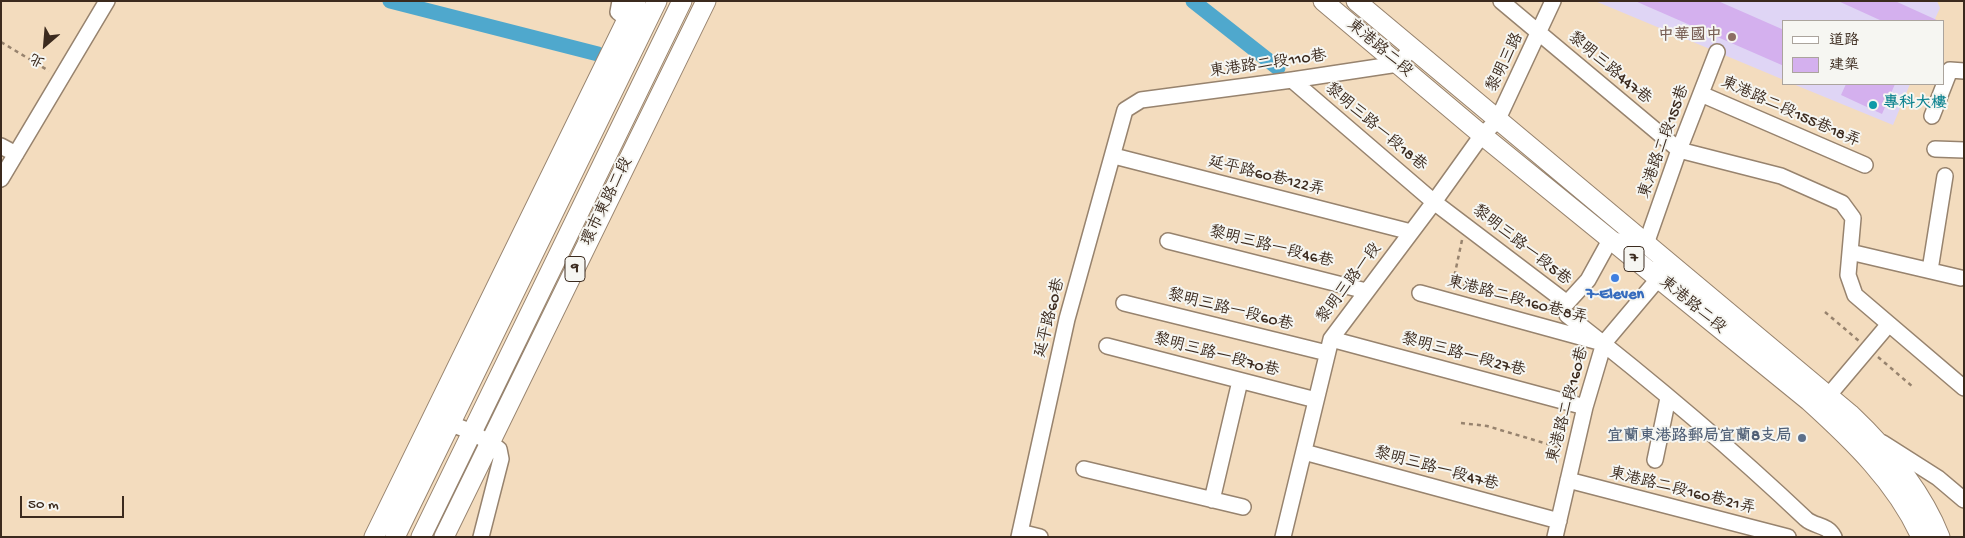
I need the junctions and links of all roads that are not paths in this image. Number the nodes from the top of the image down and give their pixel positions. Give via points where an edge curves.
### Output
1 (107, 1) edge
2 (620, 1) edge
3 (636, 1) edge
4 (657, 1) edge
5 (682, 1) edge
6 (706, 1) edge
7 (1323, 1) edge
8 (1356, 1) edge
9 (1501, 1) edge
10 (1553, 1) edge
11 (627, 19) junction
12 (644, 27) junction
13 (1540, 34) junction
14 (665, 37) junction
15 (684, 47) junction
16 (1412, 48) junction
17 (1717, 52) dead end
18 (1398, 64) junction
19 (1964, 71) edge
20 (1292, 80) junction
21 (1945, 83) edge
22 (1944, 85) edge
23 (1701, 94) junction
24 (1125, 110) joint
25 (1932, 116) dead end
26 (1497, 121) junction
27 (1482, 135) junction
28 (1, 146) edge
29 (1935, 149) dead end
30 (1679, 150) junction
31 (1964, 150) edge
32 (16, 154) junction
33 (1114, 156) junction
34 (1865, 165) dead end
35 (1945, 176) dead end
36 (1, 179) edge
37 (1434, 202) junction
38 (1411, 232) junction
39 (1610, 240) junction
40 (1168, 241) dead end
41 (1646, 244) junction
42 (1850, 252) junction
43 (1930, 270) junction
44 (1658, 278) junction
45 (1961, 278) dead end
46 (1366, 291) junction
47 (1420, 294) dead end
48 (1124, 303) dead end
49 (1567, 315) dead end
50 (1889, 324) junction
51 (1604, 343) junction
52 (1107, 346) dead end
53 (1329, 346) junction
54 (1240, 381) junction
55 (1964, 388) edge
56 (1829, 395) junction
57 (1668, 398) junction
58 (1316, 400) junction
59 (1586, 407) junction
60 (442, 420) junction
61 (472, 432) junction
62 (1874, 437) junction
63 (491, 442) junction
64 (1304, 452) junction
65 (1655, 460) dead end
66 (1084, 469) dead end
67 (1568, 480) junction
68 (1212, 500) junction
69 (1964, 500) edge
70 (1242, 507) dead end
71 (1559, 521) junction
72 (1019, 535) edge
73 (374, 537) edge
74 (395, 537) edge
75 (421, 537) edge
76 (444, 537) edge
77 (481, 537) edge
78 (1040, 537) edge
79 (1283, 537) edge
80 (1555, 537) edge
81 (1788, 537) edge
82 (1834, 537) edge
83 (1921, 537) edge
84 (1940, 537) edge

1 - 32 street
2 - 11 street via 618,12
3 - 11 main road
4 - 12 main road
5 - 14 main road, 環市東路二段 / 9
6 - 15 main road, 環市東路二段 / 9
7 - 18 main road, 東港路二段 / 7
8 - 16 main road, 東港路二段 / 7
9 - 13 street, 黎明三路447巷
10 - 13 street, 黎明三路
11 - 12 main road
11 - 60 main road
12 - 14 main road
12 - 60 main road
13 - 26 street, 黎明三路
13 - 30 street, 黎明三路447巷
14 - 15 main road
14 - 61 main road, 環市東路二段 / 9
15 - 63 main road, 環市東路二段 / 9
16 - 18 street
16 - 26 main road, 東港路二段 / 7
17 - 23 street, 東港路二段155巷
18 - 20 street, 東港路二段110巷
18 - 27 main road, 東港路二段 / 7
19 - 21 street via 1950,70
20 - 24 street, 東港路二段110巷 via 1141,100
20 - 37 street, 黎明三路一段18巷
22 - 25 street
23 - 30 street, 東港路二段155巷
23 - 34 street, 東港路二段155巷18弄
24 - 33 street, 延平路60巷
26 - 27 street, 黎明三路
26 - 41 main road, 東港路二段 / 7
27 - 37 street, 黎明三路一段
27 - 39 main road, 東港路二段 / 7
28 - 32 street
29 - 31 street
30 - 41 street, 東港路二段155巷
30 - 42 street via 1782,176 1842,204 1853,218
32 - 36 street
33 - 38 street, 延平路60巷122弄
33 - 72 street, 延平路60巷 via 1067,319
35 - 43 street
37 - 38 street, 黎明三路一段
37 - 39 street, 黎明三路一段5巷 via 1567,304 1588,280
38 - 46 street, 黎明三路一段
39 - 41 street
39 - 44 main road, 東港路二段 / 7
40 - 46 street, 黎明三路一段46巷
41 - 44 street
41 - 56 main road, 東港路二段 / 7
42 - 43 street
42 - 50 street via 1848,275 1855,295
43 - 45 street
44 - 51 street, 東港路二段160巷
44 - 83 main road, 東港路二段 / 7 via 1809,401 1855,443 1901,501
46 - 53 street, 黎明三路一段
47 - 51 street, 東港路二段160巷8弄
48 - 53 street, 黎明三路一段60巷
49 - 51 street
50 - 55 street
50 - 56 street
51 - 57 street
51 - 59 street, 東港路二段160巷
52 - 54 street, 黎明三路一段70巷
53 - 58 street, 黎明三路一段
53 - 59 street, 黎明三路一段27巷
54 - 58 street, 黎明三路一段70巷
54 - 68 street
56 - 62 main road, 東港路二段 / 7
57 - 65 street
57 - 82 street via 1776,489 1808,521 1830,530
58 - 64 street, 黎明三路一段
59 - 67 street, 東港路二段160巷
60 - 61 street
60 - 73 main road
60 - 74 main road
61 - 63 street
61 - 75 main road, 環市東路二段 / 9
62 - 69 street via 1938,478
62 - 84 main road, 東港路二段 / 7 via 1905,474 1927,508
63 - 76 main road, 環市東路二段 / 9
63 - 77 street via 499,449 501,459
64 - 71 street, 黎明三路一段47巷
64 - 79 street, 黎明三路一段
66 - 68 street
67 - 71 street, 東港路二段160巷
67 - 81 street, 東港路二段160巷21弄
68 - 70 street
71 - 80 street, 東港路二段160巷
72 - 78 street

